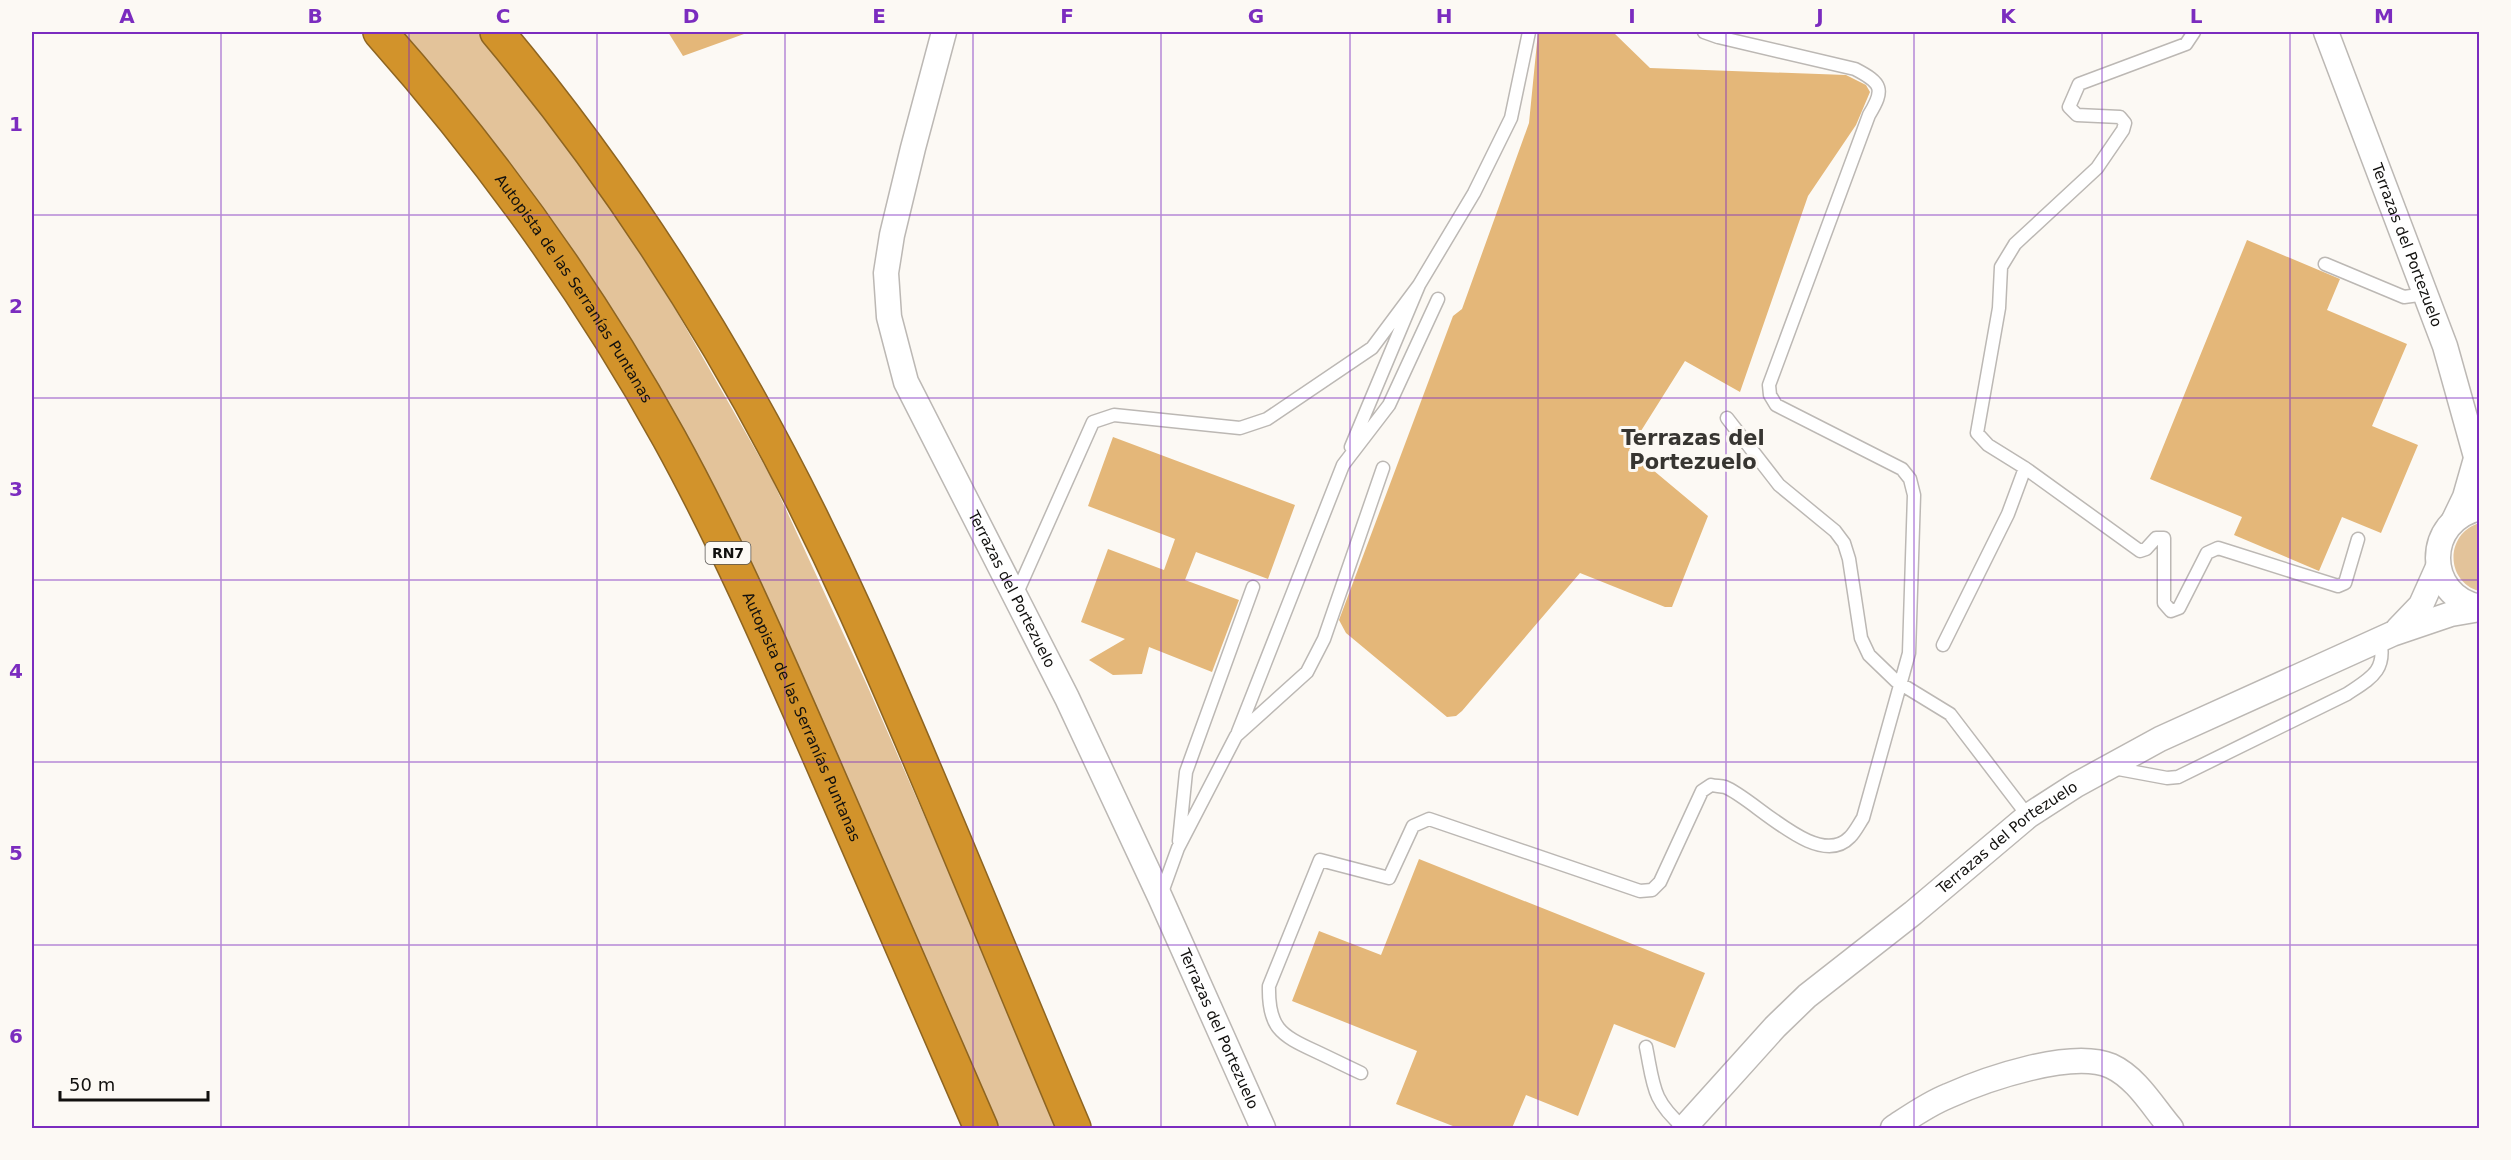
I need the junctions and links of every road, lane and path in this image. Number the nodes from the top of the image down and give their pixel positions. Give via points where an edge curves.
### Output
1 (380, 32) edge
2 (497, 32) edge
3 (945, 32) edge
4 (1529, 32) edge
5 (1704, 32) edge
6 (2194, 32) edge
7 (2326, 32) edge
8 (1718, 34) edge
9 (2325, 264) dead end
10 (1419, 285) junction
11 (2426, 294) junction
12 (1438, 299) dead end
13 (1727, 418) dead end
14 (1343, 465) junction
15 (2477, 466) edge
16 (1383, 468) dead end
17 (2025, 468) junction
18 (2480, 508) edge
19 (2454, 520) junction
20 (2358, 539) dead end
21 (2438, 567) junction
22 (1253, 587) dead end
23 (1016, 596) junction
24 (2480, 608) edge
25 (2386, 637) junction
26 (1943, 645) dead end
27 (1901, 684) junction
28 (1236, 736) junction
29 (2106, 767) junction
30 (2028, 816) junction
31 (1178, 848) junction
32 (1160, 897) junction
33 (1646, 1047) dead end
34 (1361, 1073) dead end
35 (981, 1128) edge
36 (1074, 1128) edge
37 (1263, 1128) edge
38 (1684, 1128) edge
39 (1893, 1128) edge
40 (2170, 1128) edge

1 - 35 highway, Autopista de las Serranías Puntanas / RN7 via 470,136 576,288 667,435 751,599
2 - 36 highway via 602,167 754,410 854,609
3 - 23 street, Terrazas del Portezuelo via 891,235 886,273 889,317 906,382
4 - 10 lane via 1511,118 1474,193
5 - 8 lane
6 - 17 lane via 2186,44 2079,84 2068,107 2072,112 2120,117 2125,123 2123,130 2097,168 2015,244 2001,267 1977,433 1988,445
7 - 11 street, Terrazas del Portezuelo
8 - 27 lane via 1855,69 1872,78 1879,88 1880,97 1869,115 1769,385 1776,405 1902,469 1910,479 1914,495 1909,653
9 - 11 lane via 2404,297
10 - 14 lane
10 - 23 lane via 1372,348 1267,419 1240,428 1114,415 1093,422
11 - 15 street, Terrazas del Portezuelo via 2445,346
12 - 14 lane via 1389,405
13 - 27 lane via 1779,485 1844,543 1861,638 1869,655
14 - 28 lane
15 - 19 street, Terrazas del Portezuelo
16 - 28 lane via 1324,639 1307,672
17 - 20 lane via 2140,551 2156,538 2164,538 2164,603 2171,611 2179,608 2207,553 2218,548 2338,586 2344,583
17 - 26 lane via 2008,514
18 - 19 street
19 - 21 street, Terrazas del Portezuelo via 2443,534
21 - 24 street, Terrazas del Portezuelo via 2455,597
21 - 25 street, Terrazas del Portezuelo via 2421,605
22 - 31 lane via 1186,772
23 - 32 street, Terrazas del Portezuelo
24 - 25 street, Terrazas del Portezuelo
25 - 29 street, Terrazas del Portezuelo
25 - 29 lane via 2381,664 2371,677 2347,694 2178,777
27 - 30 lane via 1950,714
27 - 34 lane via 1863,818 1849,839 1839,844 1808,842 1725,788 1711,785 1702,791 1660,882 1652,890 1640,891 1430,819 1413,826 1389,878 1320,860 1269,986 1269,1006 1271,1016 1286,1037
28 - 31 lane
29 - 30 street, Terrazas del Portezuelo
30 - 38 street, Terrazas del Portezuelo via 1808,996
31 - 32 lane
32 - 37 street, Terrazas del Portezuelo
33 - 38 lane via 1657,1097 1664,1111
39 - 40 street via 1947,1096 1996,1078 2083,1059 2122,1072

